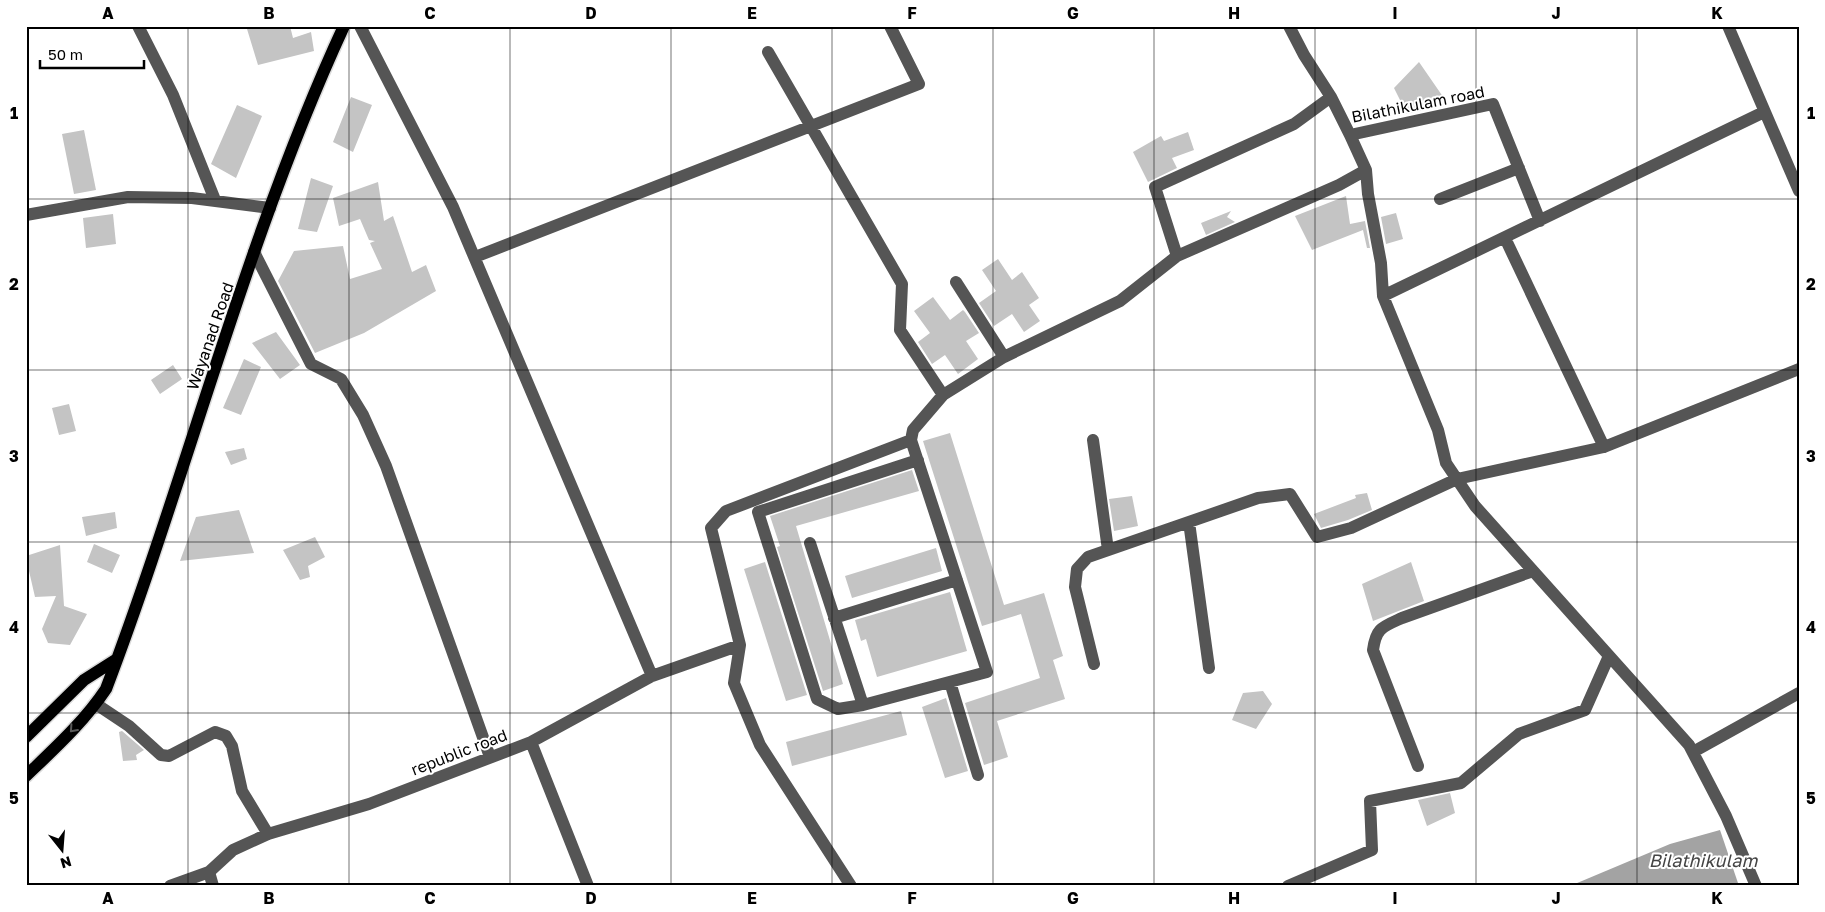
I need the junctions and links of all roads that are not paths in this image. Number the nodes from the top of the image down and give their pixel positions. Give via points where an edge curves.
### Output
1 (138, 26) edge
2 (344, 26) edge
3 (360, 26) edge
4 (890, 26) edge
5 (1289, 26) edge
6 (1728, 26) edge
7 (768, 52) dead end
8 (1331, 97) junction
9 (1764, 112) junction
10 (810, 125) junction
11 (1350, 135) junction
12 (1519, 168) junction
13 (1366, 170) junction
14 (1799, 191) edge
15 (1440, 199) dead end
16 (216, 200) junction
17 (270, 208) junction
18 (26, 215) edge
19 (1540, 221) junction
20 (1505, 238) junction
21 (254, 252) junction
22 (1177, 256) junction
23 (475, 257) junction
24 (956, 282) dead end
25 (1383, 296) junction
26 (1004, 357) junction
27 (1799, 369) edge
28 (943, 395) junction
29 (911, 440) junction
30 (1094, 440) dead end
31 (1604, 447) junction
32 (918, 460) junction
33 (1457, 479) junction
34 (1189, 522) junction
35 (810, 543) dead end
36 (1108, 550) junction
37 (1533, 571) junction
38 (957, 580) junction
39 (834, 618) junction
40 (740, 645) junction
41 (1609, 656) junction
42 (117, 659) junction
43 (1094, 664) dead end
44 (1209, 668) dead end
45 (652, 676) junction
46 (950, 682) junction
47 (1799, 693) edge
48 (96, 704) junction
49 (863, 705) junction
50 (26, 737) edge
51 (531, 742) junction
52 (1693, 752) junction
53 (490, 757) junction
54 (1418, 766) dead end
55 (978, 775) dead end
56 (26, 776) edge
57 (268, 834) junction
58 (209, 872) junction
59 (170, 886) edge
60 (213, 886) edge
61 (588, 886) edge
62 (851, 886) edge
63 (1288, 886) edge
64 (1756, 886) edge

1 - 16 street
2 - 17 main road, Wayanad Road
3 - 23 street
4 - 10 street via 919,84
5 - 8 street, Bilathikulam road
6 - 9 street
7 - 10 street
8 - 11 street, Bilathikulam road
8 - 22 street via 1294,124 1155,187
9 - 14 street
9 - 19 street
10 - 23 street
10 - 28 street via 902,284 900,330
11 - 12 street, Bilathikulam road via 1492,104
11 - 13 street
12 - 15 street
12 - 19 street, Bilathikulam road
13 - 22 street
13 - 25 street
16 - 17 street
16 - 18 street via 128,198
17 - 21 main road, Wayanad Road
19 - 20 street
20 - 25 street
20 - 31 street
21 - 42 main road, Wayanad Road
21 - 53 street via 311,364 341,379 363,415 386,466
22 - 26 street via 1120,301
23 - 45 street
24 - 26 street
25 - 33 street via 1438,430 1446,463
26 - 28 street
27 - 31 street
28 - 29 street via 913,430
29 - 32 street
29 - 40 street via 726,511 711,528
30 - 36 street
31 - 33 street
32 - 38 street
32 - 49 street via 758,512 817,699 838,708
33 - 34 street via 1351,528 1316,537 1290,494 1258,498
33 - 37 street via 1475,506
34 - 36 street
34 - 44 street
35 - 39 street
36 - 43 street via 1088,557 1077,569 1075,587
37 - 41 street
37 - 54 street via 1402,618 1383,626 1375,634 1372,650
38 - 39 street
38 - 46 street via 987,672
39 - 49 street
40 - 45 street, republic road
40 - 62 street via 734,683 760,745
41 - 52 street
41 - 63 street via 1585,710 1519,734 1461,782 1370,802 1372,850
42 - 48 main road, Wayanad Road via 106,689
42 - 50 main road via 84,680
45 - 51 street, republic road
46 - 49 street
46 - 55 street
47 - 52 street
48 -> 56 main road, Wayanad Road
48 - 57 street via 129,726 161,756 169,756 215,732 226,736 232,746 242,791
51 - 53 street, republic road
51 - 61 street
52 - 64 street via 1726,816
53 - 57 street, republic road via 369,804
57 - 58 street, republic road via 233,850
58 - 59 street
58 - 60 street

